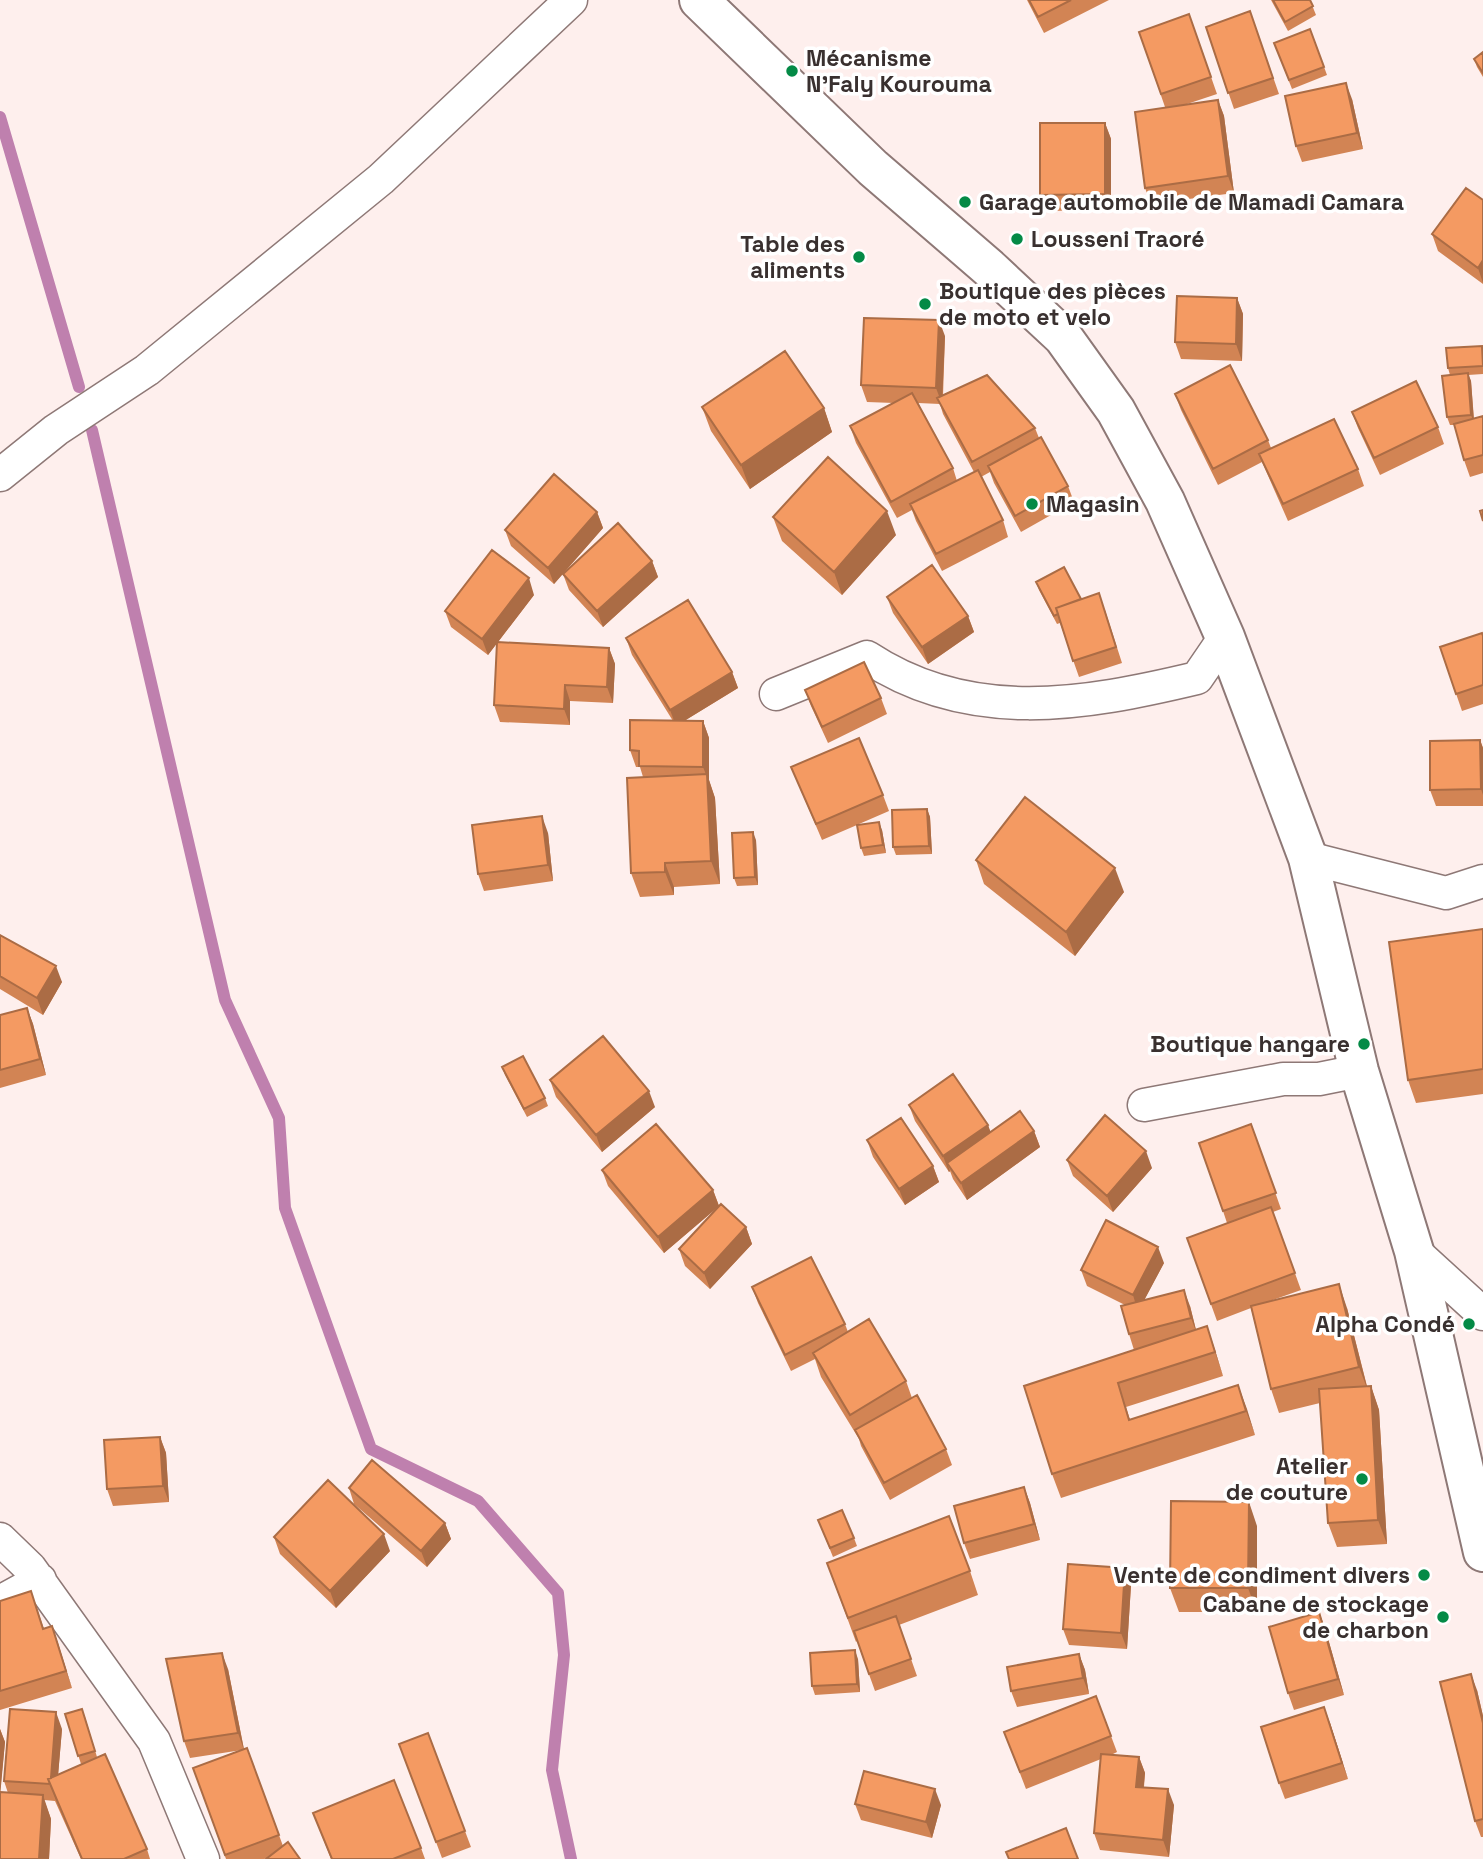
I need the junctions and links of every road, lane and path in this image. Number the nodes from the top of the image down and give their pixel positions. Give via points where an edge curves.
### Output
1 (571, 0) edge
2 (699, 0) edge
3 (0, 475) edge
4 (1225, 637) junction
5 (776, 694) dead end
6 (1308, 859) junction
7 (1483, 881) edge
8 (1360, 1071) junction
9 (1144, 1105) dead end
10 (1414, 1251) junction
11 (1483, 1314) edge
12 (0, 1539) edge
13 (1483, 1552) edge
14 (40, 1580) junction
15 (0, 1602) edge
16 (203, 1859) edge

1 - 3 street via 381,179 147,370 56,430
2 - 4 main road via 873,167 1063,337 1116,411 1159,490
4 - 5 street via 1197,678 1114,698 1039,705 942,694 897,676 867,657
4 - 6 main road
6 - 7 street via 1446,893
6 - 8 main road
8 - 9 street via 1319,1079 1283,1079
8 - 10 main road
10 - 11 street
10 - 13 main road
12 - 14 street
14 - 15 street
14 - 16 street via 154,1741

